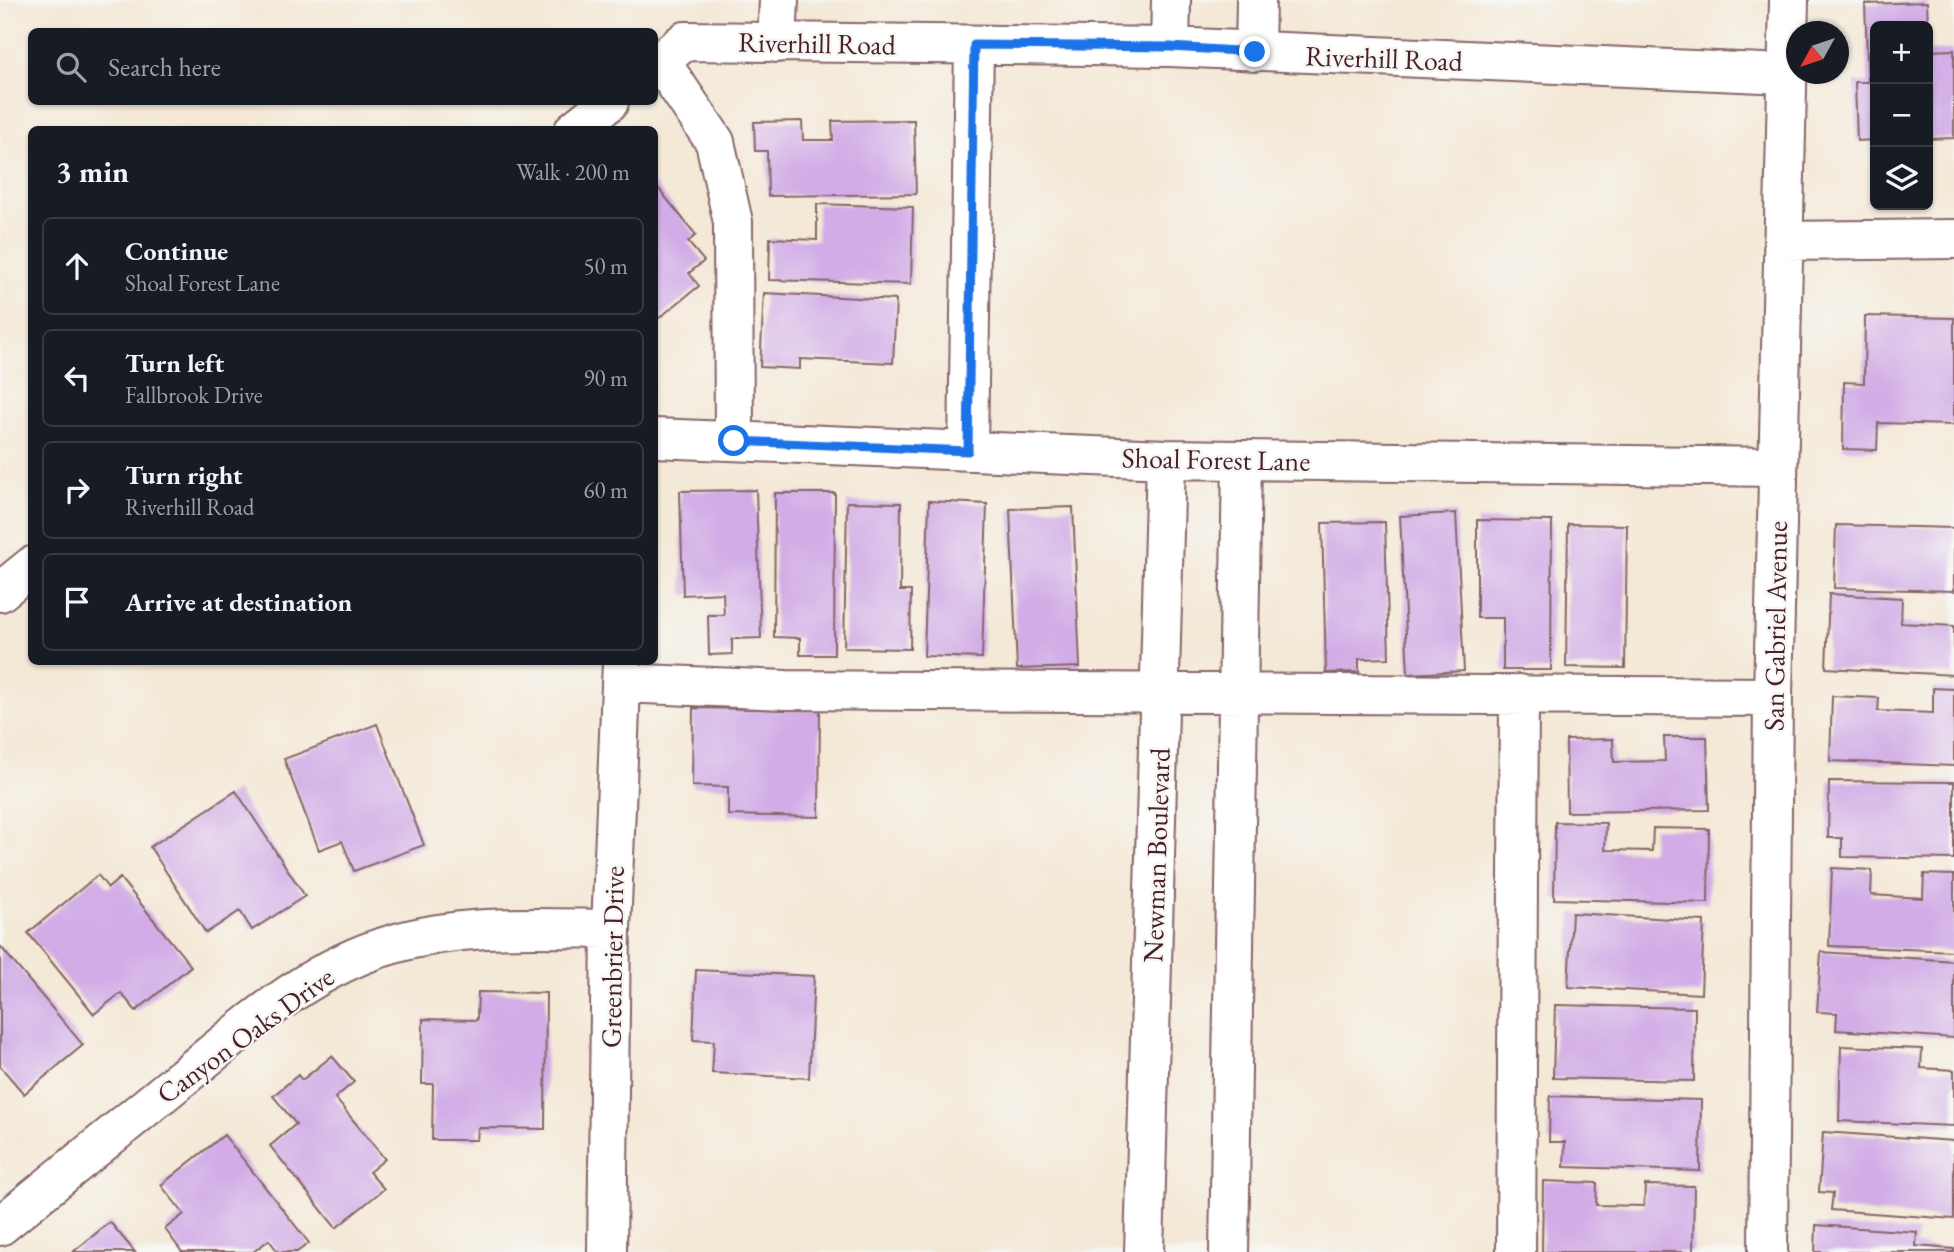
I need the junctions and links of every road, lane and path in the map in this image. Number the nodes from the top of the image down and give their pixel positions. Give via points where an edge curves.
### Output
1 (779, 0) edge
2 (1171, 0) edge
3 (1256, 0) edge
4 (1789, 0) edge
5 (1788, 21) edge
6 (778, 43) junction
7 (974, 45) junction
8 (1170, 47) junction
9 (1255, 52) junction
10 (658, 63) edge
11 (658, 65) edge
12 (1786, 74) joint
13 (605, 105) edge
14 (578, 126) edge
15 (1954, 239) edge
16 (1783, 241) junction
17 (658, 438) edge
18 (734, 441) junction
19 (968, 451) junction
20 (1167, 459) junction
21 (1242, 460) junction
22 (1778, 467) junction
23 (28, 569) edge
24 (0, 592) edge
25 (622, 672) edge
26 (1160, 691) junction
27 (1238, 691) junction
28 (1519, 694) junction
29 (1773, 697) junction
30 (611, 929) junction
31 (0, 1226) edge
32 (607, 1252) edge
33 (1144, 1252) edge
34 (1229, 1252) edge
35 (1516, 1252) edge
36 (1768, 1252) edge

1 - 6 street
2 - 8 street
3 - 9 street
4 - 5 street, San Gabriel Avenue
6 - 7 street, Riverhill Road
6 - 10 street, Riverhill Road via 685,41
7 - 8 street, Riverhill Road
7 - 19 street
8 - 9 street, Riverhill Road
9 - 12 street, Riverhill Road
11 - 18 street via 715,142 733,222
12 - 16 street, San Gabriel Avenue
13 - 14 street
15 - 16 street
16 - 22 street, San Gabriel Avenue
17 - 18 street, Shoal Forest Lane
18 - 19 street, Shoal Forest Lane
19 - 20 street, Shoal Forest Lane
20 - 21 street, Shoal Forest Lane
20 - 26 street, Newman Boulevard
21 - 22 street, Shoal Forest Lane
21 - 27 street
22 - 29 street, San Gabriel Avenue
23 - 24 street
25 - 26 street via 786,690
25 - 30 street, Greenbrier Drive
26 - 27 street
26 - 33 street, Newman Boulevard
27 - 28 street
27 - 34 street
28 - 29 street
28 - 35 street
29 - 36 street, San Gabriel Avenue
30 - 31 street, Canyon Oaks Drive via 466,930 362,953 261,1016
30 - 32 street, Greenbrier Drive

